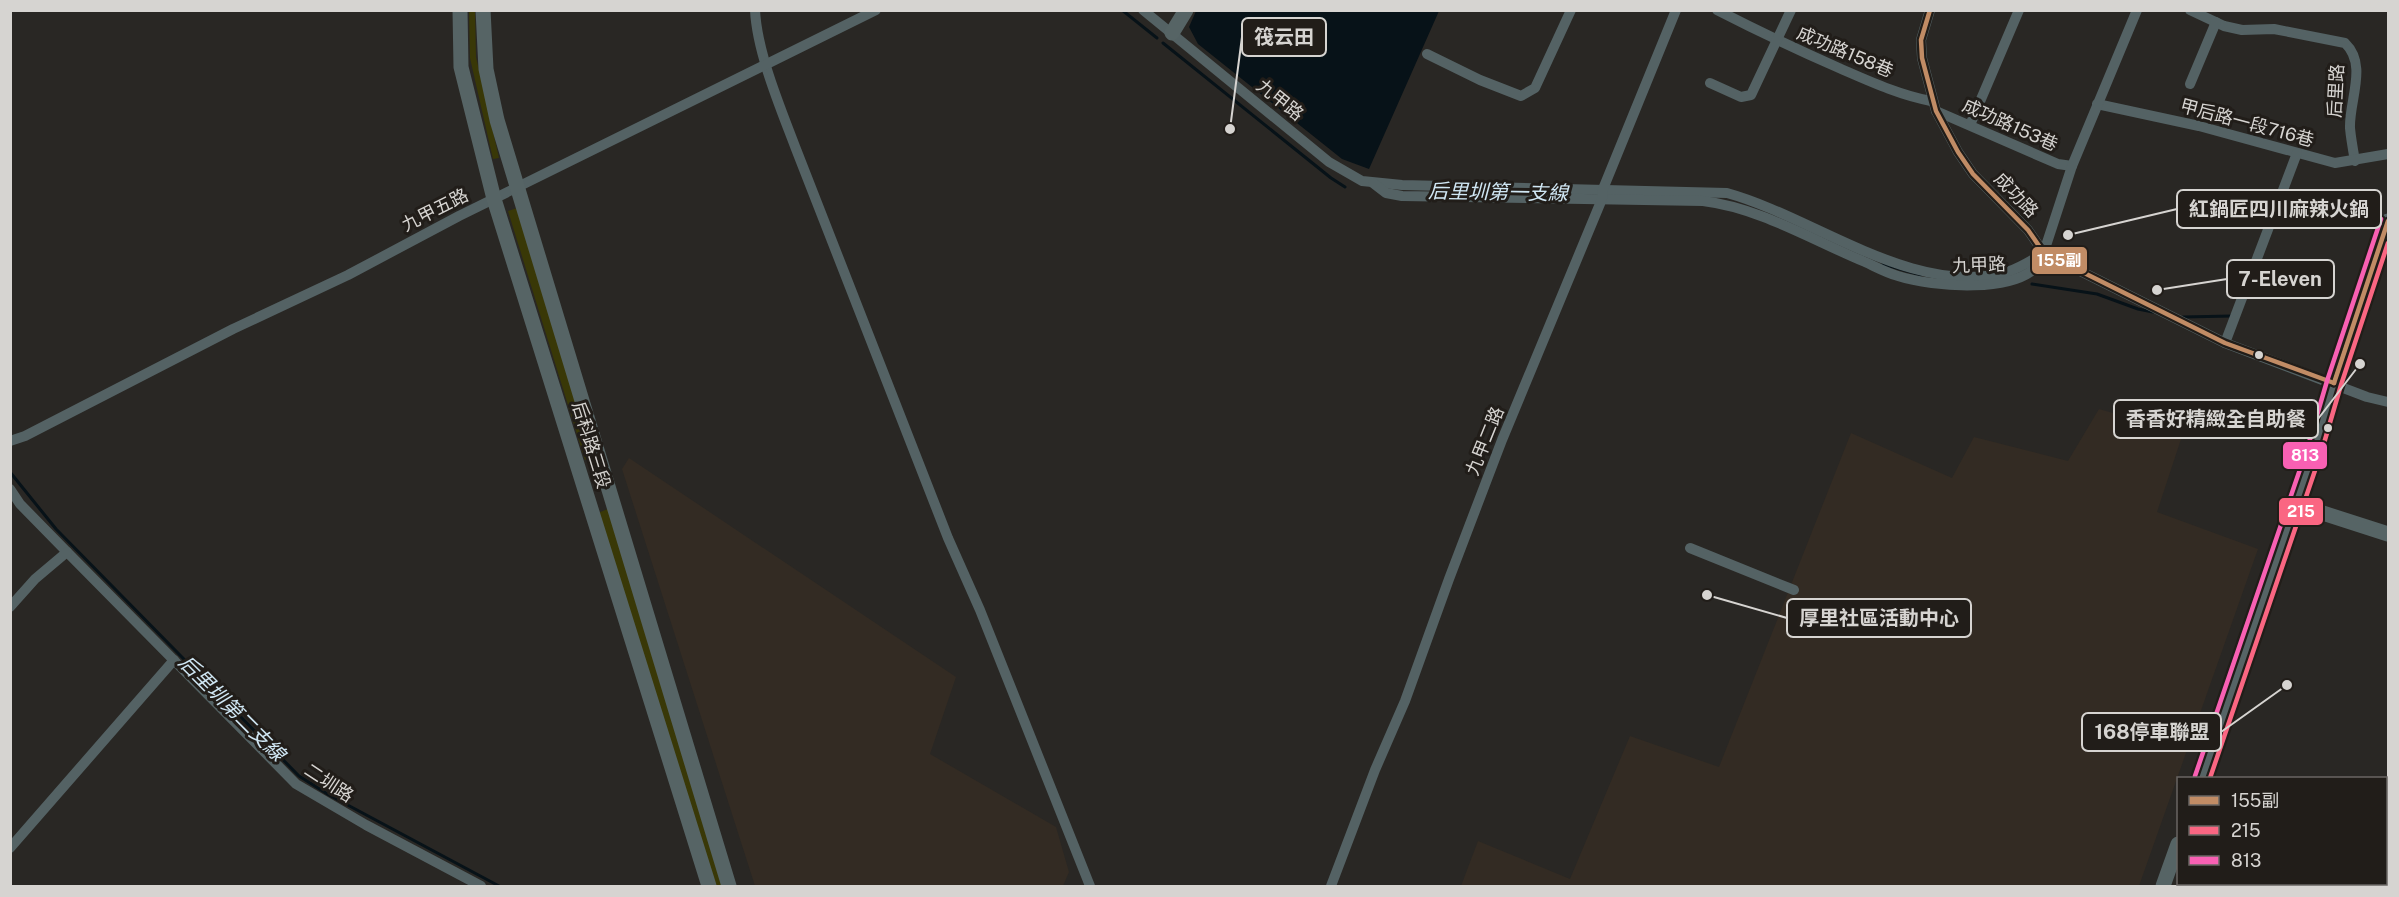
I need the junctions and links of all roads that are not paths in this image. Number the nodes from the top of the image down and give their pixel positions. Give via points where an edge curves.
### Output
1 (460, 10) edge
2 (483, 10) edge
3 (755, 10) edge
4 (876, 10) edge
5 (1143, 10) edge
6 (1179, 10) edge
7 (1186, 10) edge
8 (1571, 10) edge
9 (1676, 10) edge
10 (1717, 10) edge
11 (1791, 10) edge
12 (1930, 10) edge
13 (2019, 10) edge
14 (2137, 10) edge
15 (2190, 10) edge
16 (2216, 21) junction
17 (1172, 33) junction
18 (1778, 41) junction
19 (1427, 54) dead end
20 (767, 62) junction
21 (1710, 83) dead end
22 (2190, 84) dead end
23 (2097, 104) junction
24 (1934, 106) junction
25 (1970, 125) junction
26 (2297, 153) junction
27 (2388, 154) edge
28 (2355, 161) junction
29 (2072, 166) junction
30 (518, 188) junction
31 (1603, 194) junction
32 (494, 199) junction
33 (2388, 221) edge
34 (2044, 254) junction
35 (2225, 343) junction
36 (2334, 383) junction
37 (2388, 402) edge
38 (10, 441) edge
39 (10, 489) edge
40 (2295, 504) junction
41 (2388, 534) edge
42 (1690, 548) dead end
43 (67, 552) junction
44 (1794, 590) dead end
45 (10, 607) edge
46 (174, 660) junction
47 (2202, 777) edge
48 (2177, 847) edge
49 (10, 848) edge
50 (481, 886) edge
51 (709, 886) edge
52 (729, 886) edge
53 (1090, 886) edge
54 (1331, 886) edge
55 (2163, 886) edge

1 - 32 street, 后科路三段 via 461,67
2 - 30 street, 后科路三段 via 486,69
3 - 20 street via 756,28
4 - 20 street, 九甲五路
5 - 17 street, 九甲路
6 - 17 street
7 - 17 street
8 - 19 street via 1535,88 1521,96
9 - 31 street, 九甲二路
10 - 18 street, 成功路158巷
11 - 18 street
12 - 24 street, 成功路 via 1921,40
13 - 25 street
14 - 23 street
15 - 16 street, 后里路
16 - 22 street
16 - 28 street, 后里路 via 2242,30 2274,29 2344,43 2353,50 2356,64 2350,127
17 - 31 street, 九甲路 via 1350,176 1373,183
18 - 21 street via 1751,95 1742,97
18 - 24 street, 成功路158巷
20 - 30 street, 九甲五路
20 - 53 street via 796,149 948,538
23 - 26 street, 甲后路一段716巷
23 - 29 street
24 - 25 street, 成功路153巷
24 - 34 street, 成功路 via 1973,174 2028,230
25 - 29 street, 成功路153巷 via 2058,164
26 - 28 street, 甲后路一段716巷 via 2335,163
26 - 35 street
27 - 28 street, 甲后路一段716巷
29 - 34 street
30 - 32 street, 九甲五路
30 - 52 street, 后科路三段
31 - 34 street, 九甲路 via 1726,193 1777,211 1898,265 1927,272 1984,277 2009,272
31 - 54 street, 九甲二路 via 1502,440
32 - 38 street, 九甲五路
32 - 51 street, 后科路三段
33 - 36 street
34 - 35 street, 成功路
35 - 36 street, 成功路
36 - 37 street, 成功路
36 - 40 street
39 - 43 street, 二圳路
40 - 41 street
40 - 47 street
42 - 44 street
43 - 45 street
43 - 46 street, 二圳路
46 - 49 street
46 - 50 street, 二圳路 via 296,784
48 - 55 street

